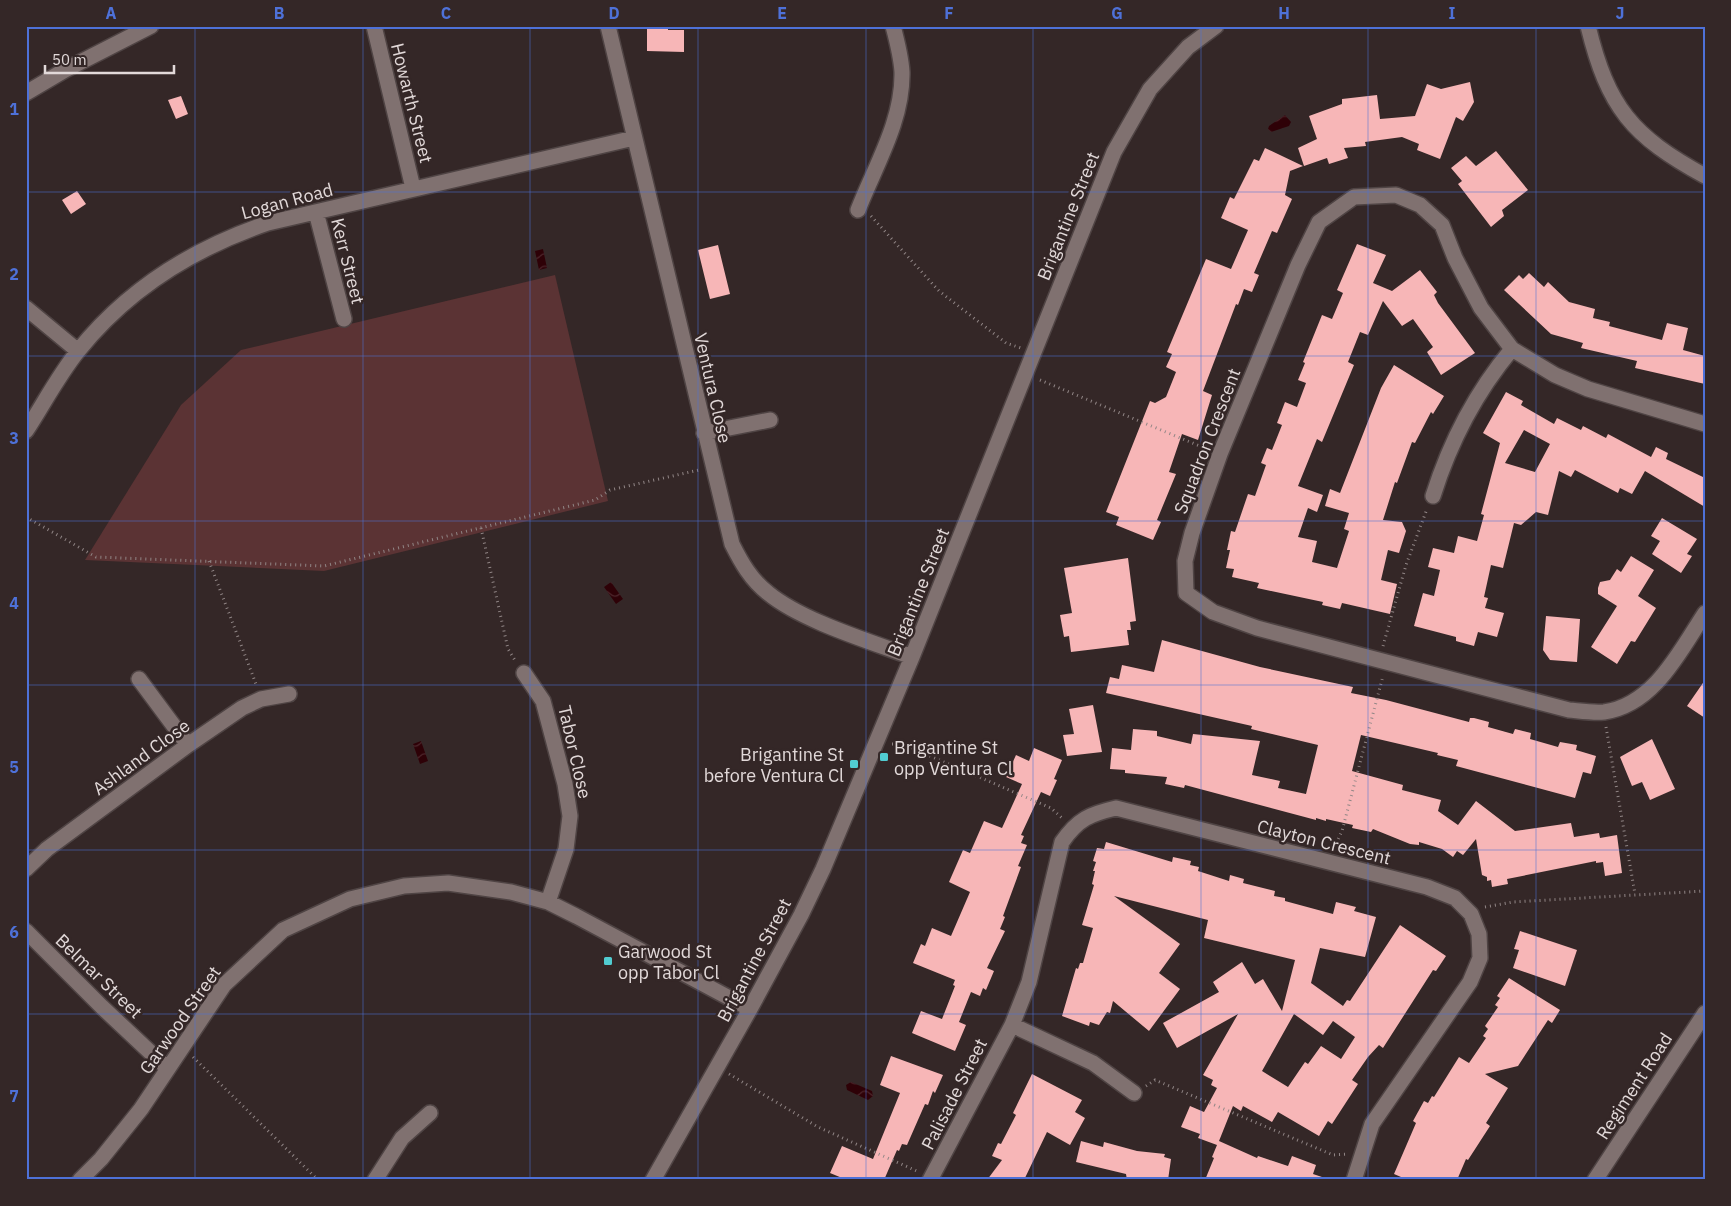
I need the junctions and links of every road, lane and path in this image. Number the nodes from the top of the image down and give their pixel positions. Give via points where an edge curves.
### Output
1 (151, 26) edge
2 (374, 26) edge
3 (608, 26) edge
4 (893, 26) edge
5 (1216, 26) edge
6 (1588, 26) edge
7 (122, 32) edge
8 (26, 93) edge
9 (634, 138) junction
10 (1705, 176) edge
11 (413, 188) junction
12 (860, 207) joint
13 (316, 212) junction
14 (26, 308) edge
15 (344, 319) dead end
16 (1512, 349) junction
17 (78, 351) junction
18 (1034, 353) junction
19 (1026, 374) junction
20 (770, 420) dead end
21 (1705, 424) edge
22 (26, 431) edge
23 (704, 433) junction
24 (1220, 454) junction
25 (712, 468) junction
26 (1432, 496) joint
27 (26, 517) edge
28 (481, 528) junction
29 (209, 561) junction
30 (1705, 613) edge
31 (912, 657) junction
32 (1386, 661) junction
33 (524, 673) joint
34 (139, 679) dead end
35 (289, 694) dead end
36 (262, 699) junction
37 (1604, 712) junction
38 (876, 744) junction
39 (188, 745) junction
40 (1072, 827) junction
41 (1327, 862) junction
42 (26, 869) edge
43 (1705, 891) edge
44 (1635, 894) junction
45 (548, 902) junction
46 (1471, 914) junction
47 (26, 931) edge
48 (750, 1009) junction
49 (1705, 1013) edge
50 (1012, 1025) junction
51 (182, 1046) junction
52 (168, 1068) junction
53 (718, 1068) junction
54 (1134, 1093) joint
55 (430, 1113) dead end
56 (1360, 1156) junction
57 (931, 1179) edge
58 (80, 1180) edge
59 (318, 1180) edge
60 (375, 1180) edge
61 (653, 1180) edge
62 (1354, 1180) edge
63 (1596, 1180) edge

1 - 7 street
2 - 11 street, Howarth Street
3 - 9 street, Ventura Close
4 - 12 street via 902,72 897,108 892,129
5 - 18 street, Brigantine Street via 1188,46 1150,88 1114,152
6 - 10 street via 1609,89 1621,112 1649,142
7 - 8 street
9 - 11 street, Logan Road
9 - 23 street, Ventura Close
11 - 13 street, Logan Road
12 - 18 path via 939,291 1006,343
13 - 15 street, Kerr Street
13 - 17 street, Logan Road via 246,231 196,254 136,292
14 - 17 street
16 - 21 street, Squadron Crescent via 1555,375 1588,389
16 - 24 street, Squadron Crescent via 1481,308 1442,225 1420,205 1396,195 1354,197 1319,222
16 - 26 street via 1491,375 1465,418 1441,468
17 - 22 street, Logan Road
18 - 19 street, Brigantine Street
19 - 24 path
19 - 31 street, Brigantine Street
20 - 23 street
23 - 25 street, Ventura Close
24 - 32 street, Squadron Crescent via 1185,561 1186,594 1213,612 1257,628
25 - 28 path via 610,490 595,500
25 - 31 street, Ventura Close via 732,544 741,562 766,592 804,615
26 - 32 path via 1406,565 1382,649
27 - 29 path via 96,558
28 - 29 path via 324,566
28 - 33 path via 508,649
29 - 36 path
30 - 37 street, Squadron Crescent via 1662,677 1633,703
31 - 38 street, Brigantine Street
32 - 37 street, Squadron Crescent via 1569,710
32 - 41 path via 1342,831
33 - 45 street, Tabor Close via 543,701 570,816 566,849
34 - 39 street
35 - 36 street, Ashland Close
36 - 39 street, Ashland Close via 242,708
37 - 44 path
38 - 40 path via 902,744 1051,808
38 - 48 street, Brigantine Street via 801,915
39 - 42 street, Ashland Close via 47,849
40 - 41 street, Clayton Crescent via 1092,814 1116,808
40 - 50 street, Clayton Crescent via 1062,842 1033,968
41 - 46 street, Clayton Crescent via 1427,887 1455,898
43 - 44 path
44 - 46 path via 1513,902 1480,908
45 - 48 street, Garwood Street
45 - 51 street, Garwood Street via 511,892 448,883 404,886 350,899 283,930 224,985
46 - 56 street, Clayton Crescent via 1479,934 1480,958 1470,982 1372,1124
47 - 52 street, Belmar Street
48 - 53 street, Brigantine Street
49 - 63 street, Regiment Road
50 - 54 street via 1093,1063
50 - 57 street, Palisade Street
51 - 52 street, Garwood Street
51 - 59 path
52 - 58 street, Garwood Street via 141,1109
53 - 57 path via 818,1127
53 - 61 street, Brigantine Street
54 - 56 path via 1155,1080 1333,1155
55 - 60 street via 402,1138
56 - 62 street, Clayton Crescent

